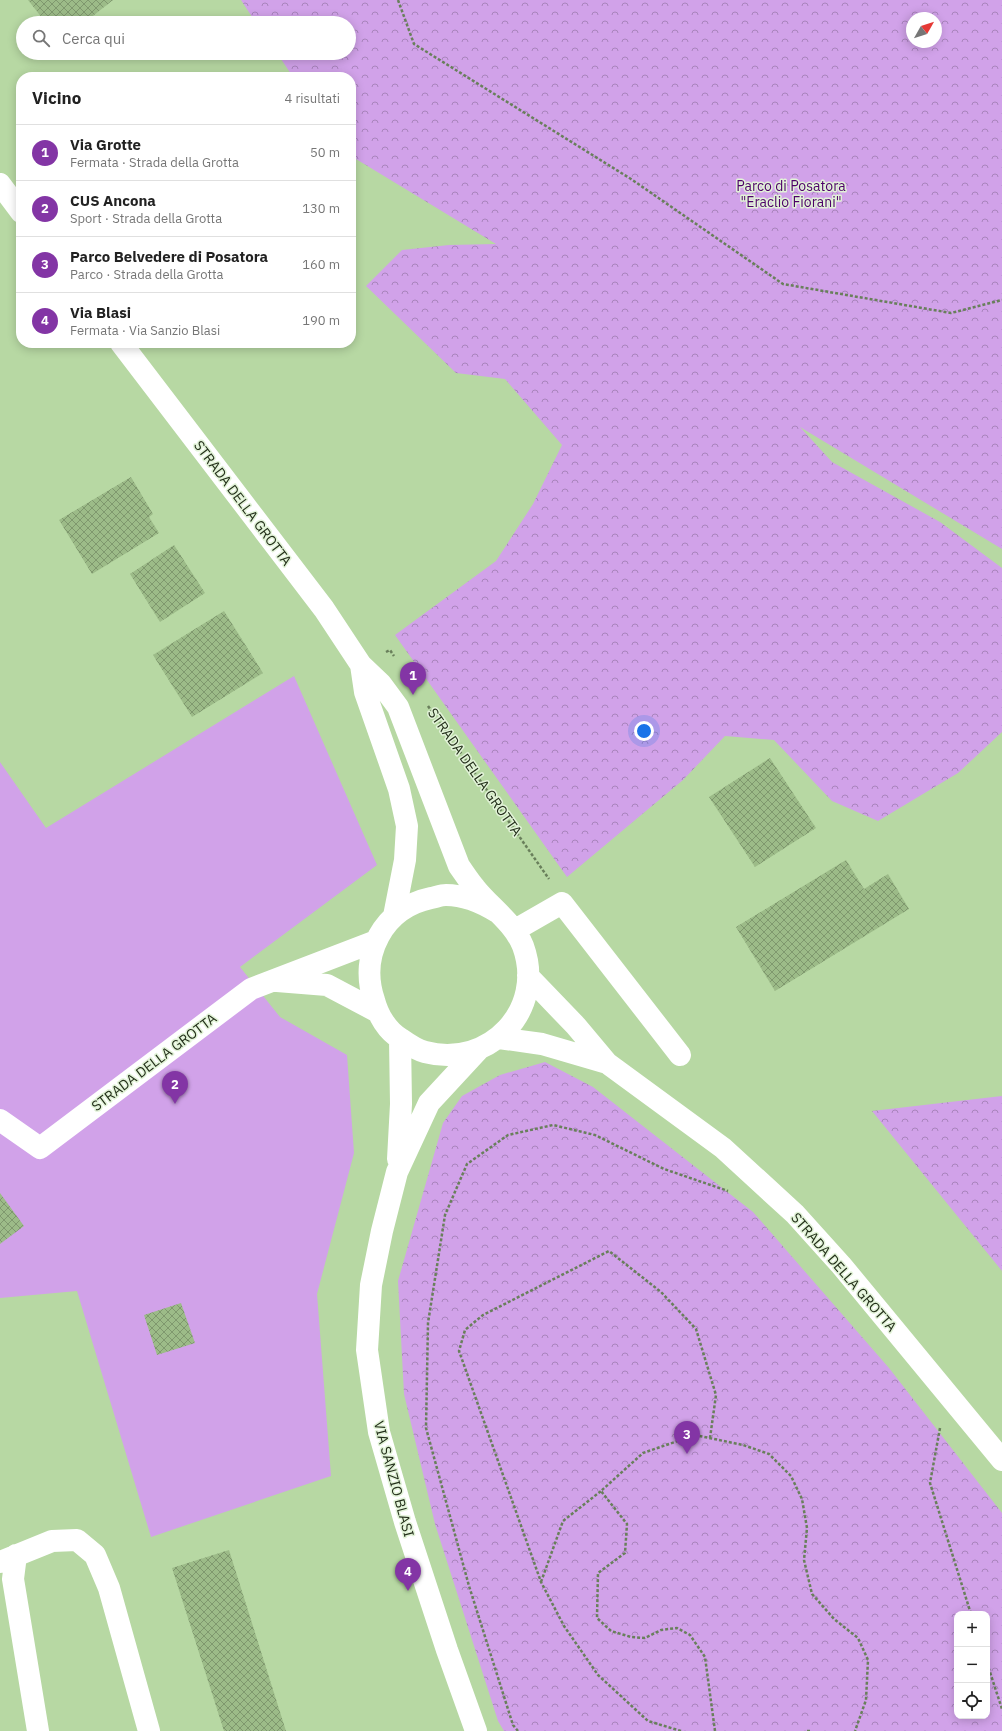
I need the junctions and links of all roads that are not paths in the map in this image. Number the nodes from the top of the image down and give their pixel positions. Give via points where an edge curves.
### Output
1 (0, 184) edge
2 (16, 205) edge
3 (125, 348) edge
4 (361, 665) junction
5 (497, 912) junction
6 (394, 916) junction
7 (515, 930) junction
8 (376, 941) junction
9 (528, 976) junction
10 (272, 981) junction
11 (378, 1012) junction
12 (499, 1038) junction
13 (400, 1039) junction
14 (479, 1049) junction
15 (680, 1055) dead end
16 (607, 1063) junction
17 (0, 1120) edge
18 (397, 1172) junction
19 (1002, 1460) edge
20 (8, 1559) edge
21 (38, 1731) edge
22 (149, 1731) edge
23 (476, 1731) edge

1 - 2 street
3 - 4 street, STRADA DELLA GROTTA via 324,609
4 - 5 street, STRADA DELLA GROTTA via 381,684 398,708 459,866
4 - 6 street, STRADA DELLA GROTTA via 365,692 399,789 407,826 405,860
5 - 6 street, STRADA DELLA GROTTA via 472,899 445,895 421,900
5 - 7 street, STRADA DELLA GROTTA
6 - 8 street, STRADA DELLA GROTTA
7 - 9 street, STRADA DELLA GROTTA via 523,945
7 - 15 street via 562,903
8 - 10 street, STRADA DELLA GROTTA
8 - 11 street, STRADA DELLA GROTTA via 368,973
9 - 12 street, STRADA DELLA GROTTA via 523,1005 511,1026
9 - 16 street, STRADA DELLA GROTTA
10 - 11 street, STRADA DELLA GROTTA via 327,985
10 - 17 street, STRADA DELLA GROTTA via 251,989 40,1148
11 - 13 street, STRADA DELLA GROTTA
12 - 14 street, STRADA DELLA GROTTA
12 - 16 street, STRADA DELLA GROTTA via 542,1044
13 - 14 street, STRADA DELLA GROTTA via 423,1051 441,1055 456,1055
13 - 18 street, VIA SANZIO BLASI via 401,1104
14 - 18 street, VIA SANZIO BLASI via 429,1103
16 - 19 street, STRADA DELLA GROTTA via 723,1148 795,1214 841,1265
18 - 23 street, VIA SANZIO BLASI via 370,1285 367,1350 379,1432 447,1650
20 - 21 street
20 - 22 street via 52,1541 77,1540 95,1555 109,1588

